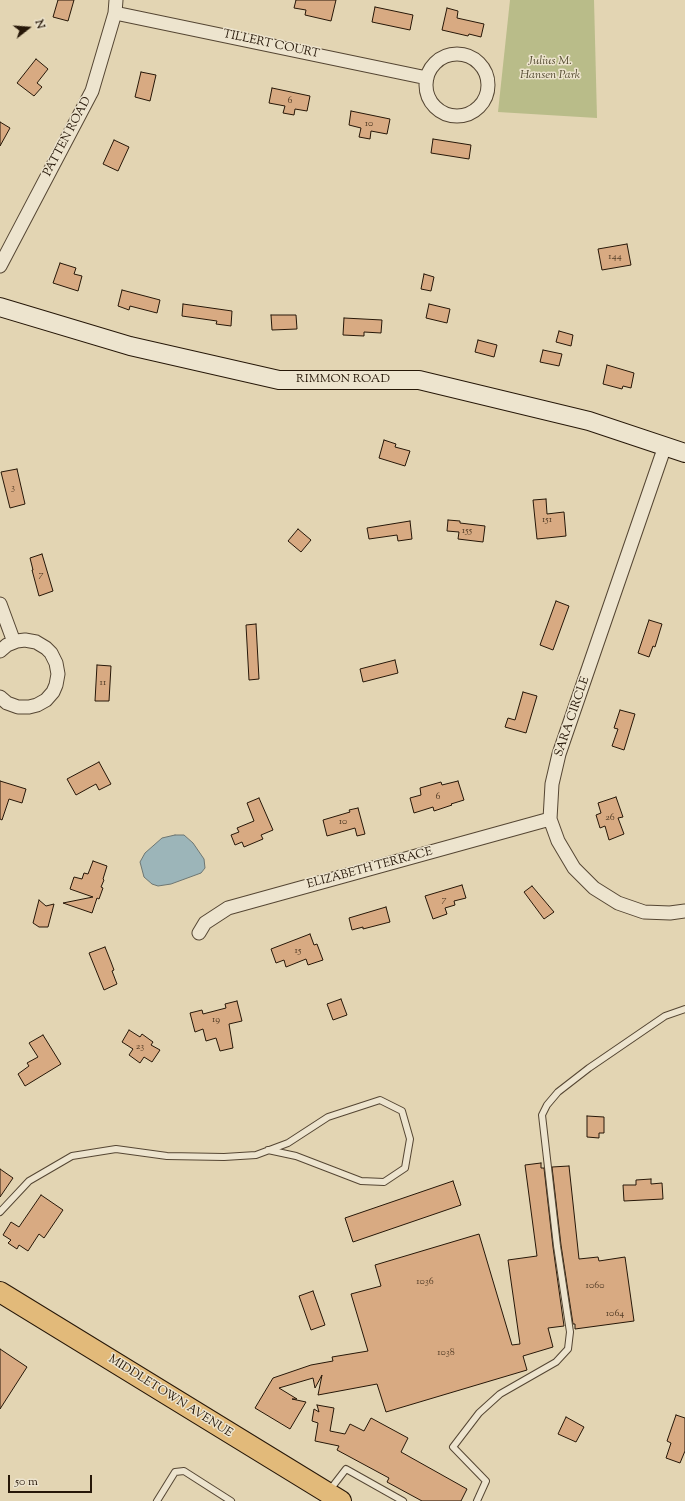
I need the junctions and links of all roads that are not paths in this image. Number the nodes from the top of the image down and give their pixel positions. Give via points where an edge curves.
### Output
1 (116, 6) edge
2 (427, 78) junction
3 (0, 266) edge
4 (0, 307) edge
5 (665, 446) junction
6 (685, 453) edge
7 (0, 604) edge
8 (14, 642) junction
9 (0, 651) edge
10 (0, 697) edge
11 (550, 819) junction
12 (685, 911) edge
13 (199, 932) dead end
14 (685, 1009) edge
15 (268, 1150) junction
16 (0, 1212) edge
17 (0, 1292) edge
18 (335, 1497) edge
19 (157, 1501) edge
20 (230, 1501) edge
21 (403, 1501) edge
22 (477, 1501) edge

1 - 2 street, TILLERT COURT
1 - 3 street, PATTEN ROAD via 92,91
2 - 2 street via 426,88 435,107 454,116 474,111 482,104 489,85 482,66 466,54 446,55 437,60
4 - 5 street, RIMMON ROAD via 130,346 279,380 419,380 589,421
5 - 6 street, RIMMON ROAD
5 - 11 street, SARA CIRCLE via 559,754 552,784
7 - 8 street
8 - 9 street
8 - 10 street via 32,641 49,650 58,667 57,682 48,698 34,706 14,706
11 - 12 street, SARA CIRCLE via 558,841 574,868 594,888 618,903 644,912
11 - 13 street, ELIZABETH TERRACE via 228,908 205,923
14 - 22 lane via 665,1016 589,1068 558,1092 542,1115 570,1332 568,1349 556,1362 500,1394 479,1413 453,1447 486,1481
15 - 15 lane via 288,1143 328,1117 380,1100 402,1111 410,1139 405,1168 384,1182 361,1181 296,1156
15 - 16 lane via 256,1155 224,1157 167,1156 116,1149 72,1156 29,1181
17 - 18 main road, MIDDLETOWN AVENUE
18 - 21 lane via 346,1470
19 - 20 lane via 175,1472 184,1471

